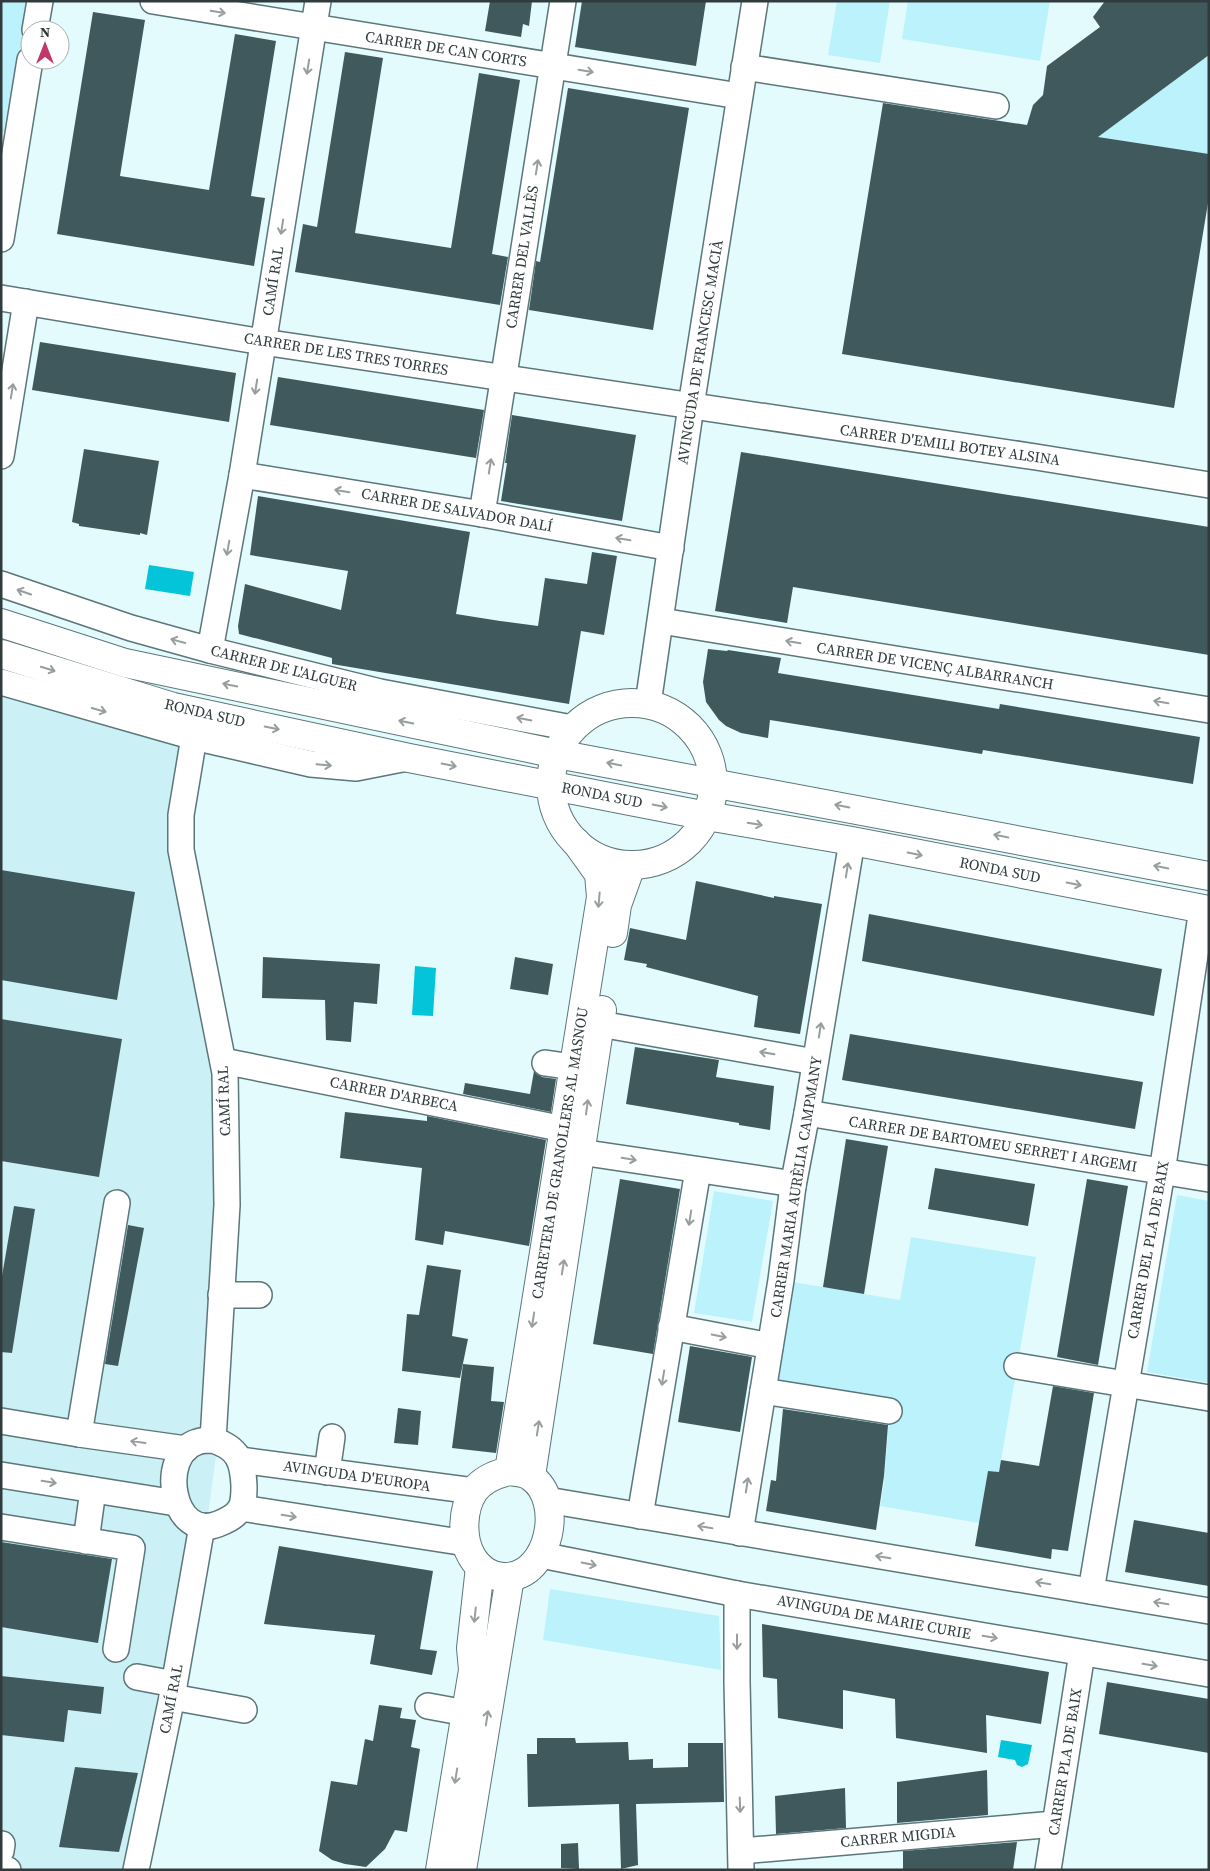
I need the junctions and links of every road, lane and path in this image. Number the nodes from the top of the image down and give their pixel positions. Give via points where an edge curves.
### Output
1 (40, 1) edge
2 (152, 1) edge
3 (318, 1) edge
4 (563, 1) edge
5 (755, 1) edge
6 (37, 20) edge
7 (314, 28) junction
8 (552, 66) junction
9 (744, 67) junction
10 (28, 70) edge
11 (739, 96) junction
12 (996, 106) dead end
13 (1, 239) edge
14 (1, 298) edge
15 (26, 302) junction
16 (263, 342) junction
17 (504, 378) junction
18 (691, 406) junction
19 (1, 456) edge
20 (242, 475) junction
21 (1209, 485) edge
22 (482, 514) junction
23 (671, 548) junction
24 (1, 584) edge
25 (661, 621) junction
26 (1, 623) edge
27 (210, 650) junction
28 (1, 654) edge
29 (1, 682) edge
30 (648, 704) junction
31 (1209, 710) edge
32 (572, 728) junction
33 (194, 737) junction
34 (557, 754) junction
35 (409, 758) junction
36 (714, 783) junction
37 (550, 784) junction
38 (707, 816) junction
39 (852, 841) junction
40 (576, 842) junction
41 (631, 866) junction
42 (1206, 870) edge
43 (1206, 910) edge
44 (600, 1024) junction
45 (223, 1062) junction
46 (815, 1062) junction
47 (545, 1063) dead end
48 (574, 1067) junction
49 (807, 1113) junction
50 (564, 1129) junction
51 (580, 1152) junction
52 (698, 1170) junction
53 (1162, 1172) junction
54 (1209, 1179) edge
55 (792, 1186) junction
56 (117, 1203) dead end
57 (221, 1295) junction
58 (260, 1295) dead end
59 (671, 1327) junction
60 (770, 1346) junction
61 (1017, 1366) dead end
62 (1125, 1384) junction
63 (763, 1391) junction
64 (1209, 1398) edge
65 (889, 1411) dead end
66 (1, 1421) edge
67 (78, 1434) junction
68 (332, 1437) dead end
69 (212, 1440) junction
70 (186, 1449) junction
71 (240, 1460) junction
72 (327, 1472) junction
73 (520, 1473) junction
74 (1, 1475) edge
75 (93, 1490) junction
76 (474, 1492) junction
77 (547, 1500) junction
78 (176, 1503) junction
79 (240, 1508) junction
80 (640, 1516) junction
81 (202, 1526) junction
82 (1, 1527) edge
83 (740, 1533) junction
84 (86, 1541) junction
85 (466, 1543) junction
86 (541, 1555) junction
87 (480, 1567) junction
88 (510, 1577) junction
89 (1091, 1591) junction
90 (737, 1594) junction
91 (1209, 1611) edge
92 (116, 1649) dead end
93 (1082, 1653) junction
94 (1209, 1674) edge
95 (136, 1677) dead end
96 (173, 1691) junction
97 (428, 1706) dead end
98 (244, 1710) dead end
99 (466, 1713) junction
100 (1055, 1824) junction
101 (2, 1844) edge
102 (1, 1851) edge
103 (741, 1860) edge
104 (1, 1869) edge
105 (8, 1870) edge
106 (136, 1870) edge
107 (440, 1870) edge
108 (462, 1870) edge
109 (1048, 1870) edge

1 - 6 street
2 -> 7 street, CARRER DE CAN CORTS
3 - 7 street, CAMÍ RAL
4 - 8 street, CARRER DEL VALLÈS
5 - 9 street, AVINGUDA DE FRANCESC MACIÀ
7 - 8 street, CARRER DE CAN CORTS
7 -> 16 street, CAMÍ RAL
8 -> 11 street, CARRER DE CAN CORTS
17 -> 8 street, CARRER DEL VALLÈS
9 - 11 street, AVINGUDA DE FRANCESC MACIÀ
9 - 12 street
10 - 13 street
11 - 18 street, AVINGUDA DE FRANCESC MACIÀ
14 - 15 street, CARRER DE LES TRES TORRES
15 - 16 street, CARRER DE LES TRES TORRES
19 -> 15 street
16 - 17 street, CARRER DE LES TRES TORRES
16 -> 20 street, CAMÍ RAL
17 - 18 street, CARRER DE LES TRES TORRES
22 -> 17 street, CARRER DEL VALLÈS
18 - 21 street, CARRER D'EMILI BOTEY ALSINA
18 - 23 street, AVINGUDA DE FRANCESC MACIÀ
22 -> 20 street, CARRER DE SALVADOR DALÍ
20 -> 27 street, CAMÍ RAL
23 -> 22 street, CARRER DE SALVADOR DALÍ
23 - 25 street, AVINGUDA DE FRANCESC MACIÀ
27 -> 24 street, CARRER DE L'ALGUER via 131,628
25 - 30 street, AVINGUDA DE FRANCESC MACIÀ
31 -> 25 street, CARRER DE VICENÇ ALBARRANCH
34 -> 26 main road via 125,662
32 -> 27 street, CARRER DE L'ALGUER via 380,692
28 -> 35 main road, RONDA SUD via 173,707
29 -> 33 street
30 - 32 main road via 622,703 601,709
30 - 36 main road via 678,716 691,728 711,763
32 - 34 main road
33 -> 35 street via 320,765 356,768
33 - 45 street, CAMÍ RAL via 181,815 181,850
36 -> 34 main road
34 - 37 main road
35 -> 37 main road, RONDA SUD
36 - 38 main road
42 -> 36 main road
37 -> 38 main road, RONDA SUD
37 - 40 main road, CARRETERA DE GRANOLLERS AL MASNOU via 556,812
38 -> 39 main road, RONDA SUD
38 - 41 main road via 693,838 675,853
39 -> 43 main road, RONDA SUD
46 -> 39 street, CARRER MARIA AURÈLIA CAMPMANY
40 - 41 main road via 608,861
40 -> 48 main road, CARRETERA DE GRANOLLERS AL MASNOU via 599,874 601,897
41 - 44 main road, CARRETERA DE GRANOLLERS AL MASNOU via 617,906
43 - 53 street, CARRER DEL PLA DE BAIX
46 -> 44 street
51 -> 44 main road, CARRETERA DE GRANOLLERS AL MASNOU
45 - 50 street, CARRER D'ARBECA
45 - 57 street, CAMÍ RAL via 226,1205
46 - 49 street, CARRER MARIA AURÈLIA CAMPMANY
47 - 48 street
48 - 50 main road, CARRETERA DE GRANOLLERS AL MASNOU
49 - 53 street, CARRER DE BARTOMEU SERRET I ARGEMI
49 - 55 street, CARRER MARIA AURÈLIA CAMPMANY
50 -> 73 main road, CARRETERA DE GRANOLLERS AL MASNOU
51 -> 52 street
73 -> 51 main road, CARRETERA DE GRANOLLERS AL MASNOU
52 - 55 street
52 -> 59 street
53 - 54 street, CARRER DE BARTOMEU SERRET I ARGEMI
53 - 62 street, CARRER DEL PLA DE BAIX
55 - 60 street, CARRER MARIA AURÈLIA CAMPMANY via 782,1280
56 - 67 street
57 - 58 street
57 - 69 street, CAMÍ RAL
59 -> 60 street
59 -> 80 street
60 - 63 street, CARRER MARIA AURÈLIA CAMPMANY
61 - 62 street
62 - 64 street
62 - 89 street, CARRER DEL PLA DE BAIX
63 - 65 street
83 -> 63 street, CARRER MARIA AURÈLIA CAMPMANY
66 - 67 street
70 -> 67 street
68 - 72 street
69 - 70 street via 196,1442
69 - 71 street via 226,1444
70 - 78 street via 180,1456 174,1477
71 - 72 street, AVINGUDA D'EUROPA
71 - 79 street via 244,1493
72 - 76 street, AVINGUDA D'EUROPA
73 - 76 main road via 498,1474
73 - 77 main road via 539,1485
74 -> 75 street
75 - 78 street
75 - 84 street
76 - 85 main road via 465,1516
77 - 80 street
77 - 86 main road via 549,1529
78 - 81 street via 190,1521
79 - 81 street via 225,1522
79 -> 85 street
83 -> 80 street
81 - 96 street, CAMÍ RAL
82 - 84 street
89 -> 83 street
84 - 92 street via 132,1548
85 - 87 main road
86 - 88 main road via 526,1572
86 -> 90 street, AVINGUDA DE MARIE CURIE
87 - 88 main road via 499,1578
87 -> 99 main road via 471,1648 473,1670
108 -> 88 main road
91 -> 89 street
90 -> 93 street, AVINGUDA DE MARIE CURIE
90 -> 103 street
93 -> 94 street, AVINGUDA DE MARIE CURIE
93 - 100 street, CARRER PLA DE BAIX
95 - 96 street
96 - 98 street
96 - 106 street, CAMÍ RAL
97 - 99 street
99 -> 107 main road
100 - 103 street, CARRER MIGDIA
100 - 109 street, CARRER PLA DE BAIX
101 - 102 street
104 - 105 street

